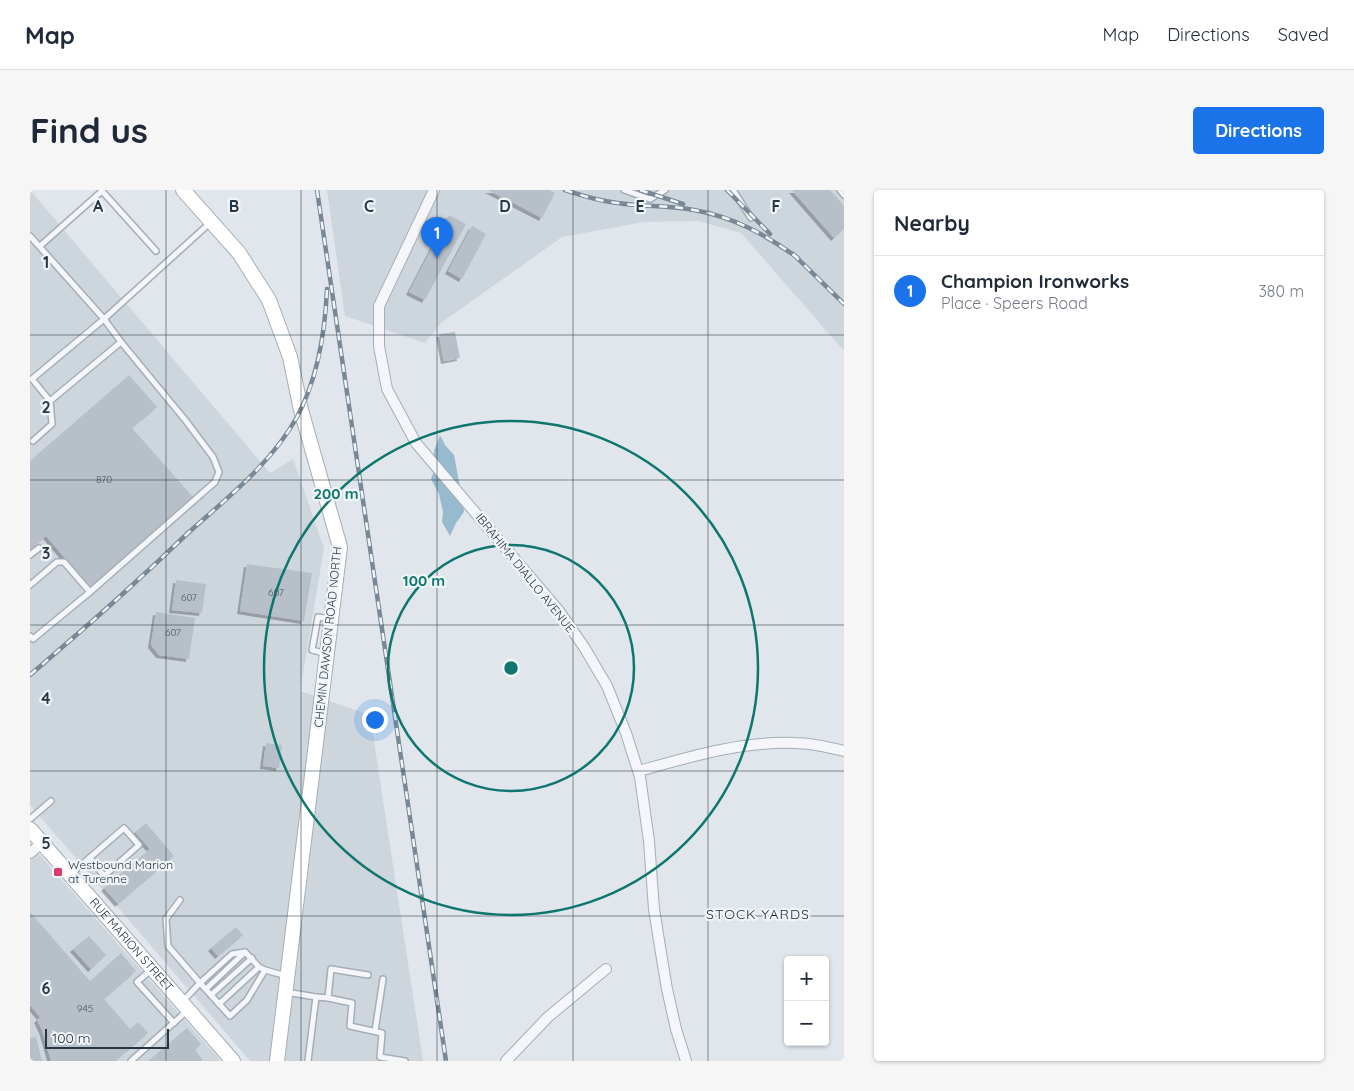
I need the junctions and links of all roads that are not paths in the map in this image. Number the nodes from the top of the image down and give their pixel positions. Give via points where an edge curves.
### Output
1 (183, 190) edge
2 (434, 190) edge
3 (624, 190) edge
4 (665, 190) edge
5 (733, 190) edge
6 (840, 190) edge
7 (844, 195) edge
8 (751, 218) dead end
9 (211, 222) junction
10 (30, 236) edge
11 (40, 246) junction
12 (156, 251) dead end
13 (104, 319) junction
14 (120, 342) junction
15 (50, 401) junction
16 (33, 441) dead end
17 (39, 548) dead end
18 (30, 555) edge
19 (30, 585) edge
20 (90, 592) junction
21 (30, 636) edge
22 (844, 750) edge
23 (639, 771) junction
24 (50, 801) dead end
25 (30, 819) edge
26 (30, 829) edge
27 (42, 842) junction
28 (30, 853) edge
29 (90, 858) junction
30 (70, 874) junction
31 (180, 900) dead end
32 (246, 952) junction
33 (252, 958) junction
34 (152, 968) junction
35 (262, 968) junction
36 (606, 969) dead end
37 (368, 975) dead end
38 (288, 976) junction
39 (383, 979) dead end
40 (200, 982) junction
41 (206, 989) junction
42 (286, 992) junction
43 (211, 995) junction
44 (316, 997) junction
45 (328, 998) junction
46 (219, 1004) junction
47 (185, 1006) junction
48 (174, 1024) junction
49 (375, 1031) junction
50 (278, 1057) edge
51 (131, 1061) edge
52 (233, 1061) edge
53 (264, 1061) edge
54 (308, 1061) edge
55 (406, 1061) edge
56 (506, 1061) edge
57 (686, 1061) edge

1 - 9 street, CHEMIN DAWSON ROAD NORTH
2 - 23 street, IBRAHIMA DIALLO AVENUE via 379,306 378,346 387,389 416,443 559,611 584,647 607,686
3 - 4 lane via 650,199
5 - 8 lane
6 - 7 lane
9 - 13 lane
9 - 38 street, CHEMIN DAWSON ROAD NORTH via 239,253 269,300 290,357 301,410 340,547
10 - 11 lane
11 - 12 lane via 102,191
11 - 13 lane
13 - 14 lane
13 - 15 lane via 32,379
14 - 15 lane
14 - 20 lane via 186,421 213,457 219,472 215,482
15 - 16 lane via 52,424
17 - 18 lane
19 - 20 lane via 57,562 64,562
20 - 21 lane via 33,639
22 - 23 street via 795,743 762,744 717,750
23 - 57 street, IBRAHIMA DIALLO AVENUE via 661,953 674,1021
24 - 25 lane
26 - 27 street, RUE MARION STREET
27 - 28 street
27 - 30 street, RUE MARION STREET
29 - 29 lane via 124,828 139,845 104,876
29 - 30 lane
30 - 34 street, RUE MARION STREET
31 - 40 lane via 166,919 168,946
32 - 33 lane
32 - 40 lane via 232,954
32 - 41 lane
33 - 35 lane
33 - 43 lane
34 - 47 street, RUE MARION STREET
34 - 48 lane via 137,982
35 - 38 lane
35 - 46 lane
35 - 46 lane via 247,1000 230,1016
36 - 56 street via 548,1017
37 - 45 lane via 331,969
38 - 42 street, CHEMIN DAWSON ROAD NORTH
39 - 49 lane
40 - 41 lane
40 - 47 lane
41 - 43 lane
42 - 44 lane
42 - 50 street, CHEMIN DAWSON ROAD NORTH
43 - 46 lane
44 - 45 lane
44 - 54 lane
45 - 49 lane via 352,1003 350,1026
47 - 48 lane
47 - 52 street, RUE MARION STREET
48 - 51 lane
49 - 55 lane via 382,1033 380,1057
50 - 53 street

